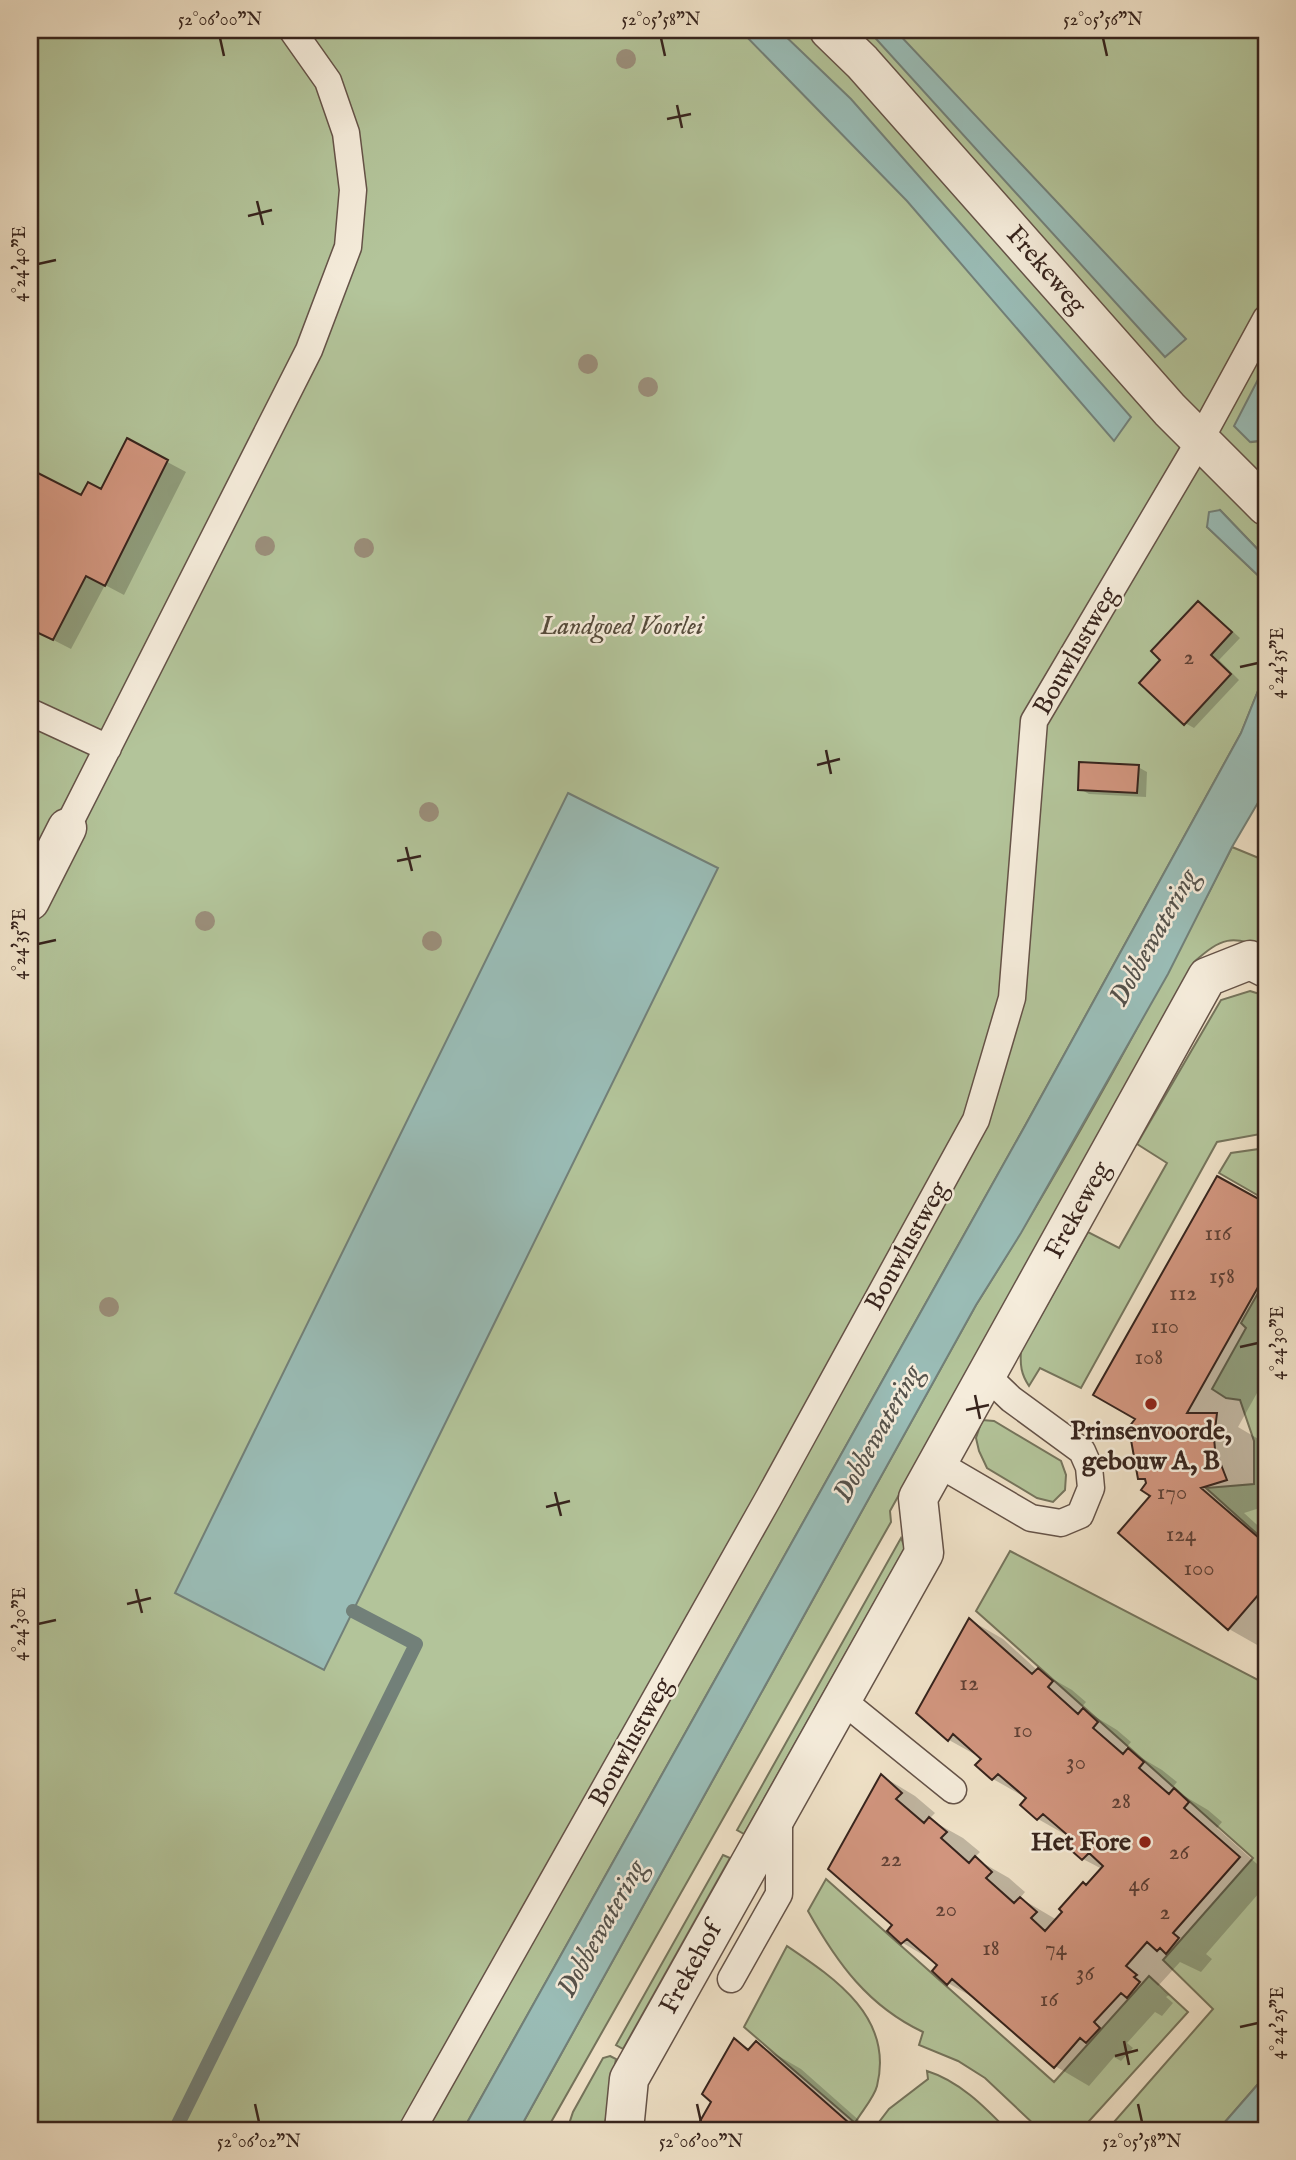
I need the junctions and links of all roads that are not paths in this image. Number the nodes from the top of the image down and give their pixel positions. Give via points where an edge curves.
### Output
1 (292, 30) edge
2 (829, 30) edge
3 (1266, 319) edge
4 (1200, 440) junction
5 (1266, 506) edge
6 (30, 712) edge
7 (108, 748) junction
8 (67, 828) joint
9 (30, 901) edge
10 (1266, 968) edge
11 (985, 1374) junction
12 (937, 1463) junction
13 (918, 1498) joint
14 (842, 1700) junction
15 (953, 1790) dead end
16 (779, 1813) junction
17 (731, 1979) dead end
18 (412, 2130) edge
19 (624, 2130) edge

1 - 7 lane via 328,81 346,133 353,190 348,247 309,351
2 - 4 street, Frekeweg
3 - 4 lane, Bouwlustweg
4 - 5 street, Frekeweg
4 - 18 lane, Bouwlustweg via 1034,721 1012,998 976,1120
6 - 7 lane
7 - 8 lane
8 - 9 street
10 - 11 street, Frekeweg via 1250,960 1207,977
11 - 12 street, Frekeweg
11 - 12 lane via 1082,1451 1091,1488 1080,1515 1061,1523 1031,1518
12 - 13 street, Frekeweg
13 - 14 street, Frekehof via 924,1553
14 - 15 lane
14 - 16 street, Frekehof
16 - 17 lane, Frekehof via 779,1895
16 - 19 street, Frekehof via 629,2079

